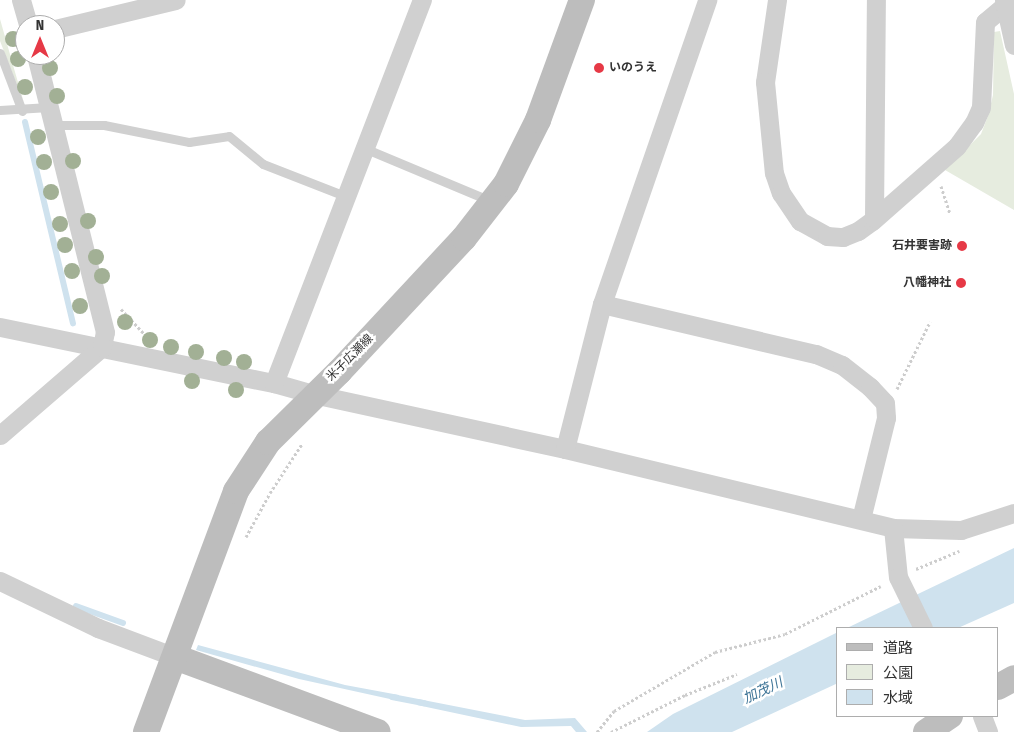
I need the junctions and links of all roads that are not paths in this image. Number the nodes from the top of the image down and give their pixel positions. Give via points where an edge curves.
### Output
1 (21, 0) edge
2 (176, 0) edge
3 (422, 0) edge
4 (582, 0) edge
5 (707, 0) edge
6 (777, 0) edge
7 (876, 0) edge
8 (1004, 2) edge
9 (151, 3) edge
10 (25, 15) edge
11 (65, 26) edge
12 (1014, 44) edge
13 (0, 53) edge
14 (38, 65) edge
15 (0, 110) edge
16 (22, 111) junction
17 (51, 116) junction
18 (364, 148) junction
19 (345, 196) junction
20 (493, 202) junction
21 (874, 218) junction
22 (602, 304) junction
23 (0, 327) edge
24 (102, 347) junction
25 (274, 383) junction
26 (313, 394) junction
27 (0, 435) edge
28 (565, 449) junction
29 (1014, 513) edge
30 (861, 519) junction
31 (892, 528) junction
32 (0, 582) edge
33 (922, 627) edge
34 (175, 658) junction
35 (1014, 678) edge
36 (999, 687) edge
37 (948, 717) edge
38 (982, 717) edge
39 (146, 732) edge
40 (378, 732) edge
41 (926, 732) edge
42 (988, 732) edge

1 - 10 street
2 - 9 street
3 - 18 street
4 - 20 main road, 米子広瀬線 via 538,120 506,184
5 - 22 street
6 - 21 street via 766,57 766,105 774,173 782,193 800,221 827,236 842,237 858,231
7 - 21 street
8 - 12 street
8 - 21 street via 986,22 981,107 957,146
9 - 11 street
13 - 16 lane
14 - 17 street
15 - 16 lane
16 - 17 lane
17 - 19 lane via 189,142 229,136 263,164
17 - 24 street via 105,332
18 - 19 street
18 - 20 lane
19 - 25 street
20 - 26 main road, 米子広瀬線 via 339,372
22 - 28 street
22 - 30 street via 816,354 842,366 885,403 886,418
23 - 24 street
24 - 25 street
24 - 27 street
25 - 26 street
26 - 28 street
26 - 34 main road, 米子広瀬線 via 268,442 236,491
28 - 30 street
29 - 31 street via 961,530
30 - 31 street
31 - 33 street via 899,580
32 - 34 street via 98,628
34 - 39 main road, 米子広瀬線
34 - 40 main road
35 - 36 main road
37 - 41 main road
38 - 42 street

